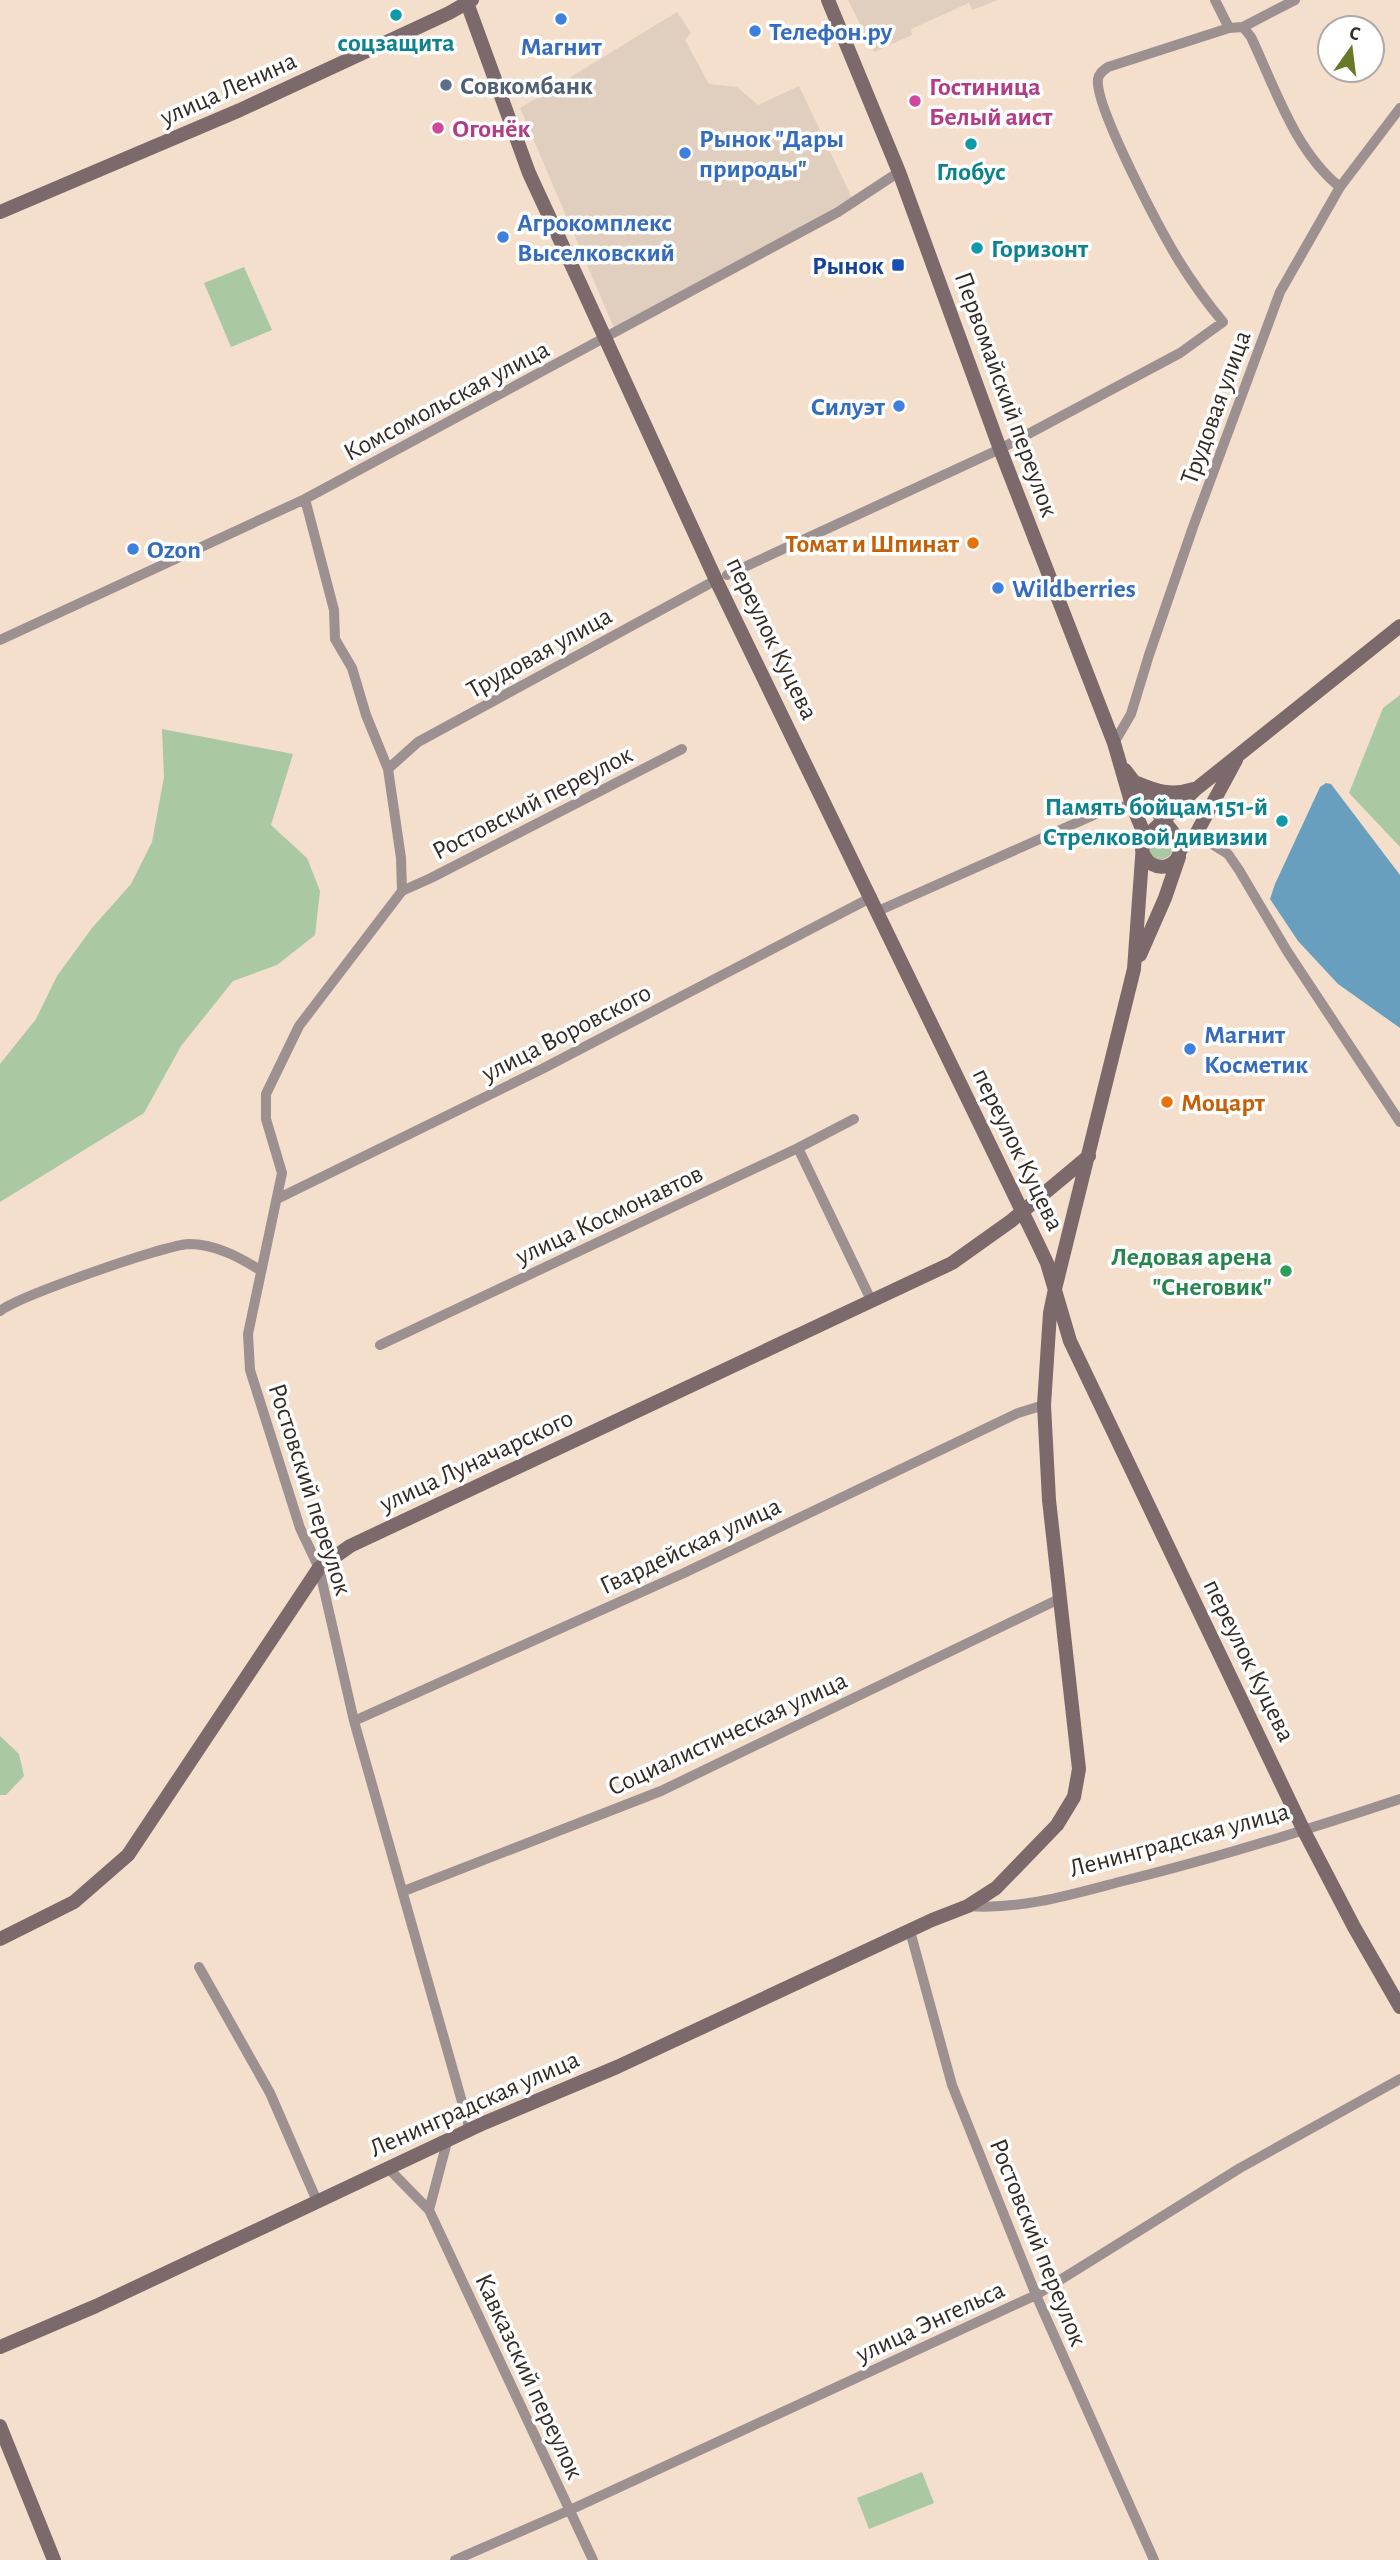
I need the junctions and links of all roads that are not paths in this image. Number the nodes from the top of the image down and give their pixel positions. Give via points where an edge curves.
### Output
1 (828, 0) edge
2 (1215, 0) edge
3 (1296, 0) edge
4 (469, 1) edge
5 (1243, 27) junction
6 (1229, 28) junction
7 (1400, 108) edge
8 (1386, 127) junction
9 (1400, 128) edge
10 (900, 172) junction
11 (1340, 187) junction
12 (0, 212) edge
13 (606, 337) junction
14 (1000, 449) junction
15 (305, 499) junction
16 (722, 577) junction
17 (1400, 626) edge
18 (0, 640) edge
19 (1114, 743) junction
20 (682, 749) dead end
21 (1240, 753) junction
22 (1122, 767) junction
23 (388, 769) junction
24 (1137, 783) junction
25 (1196, 789) junction
26 (1132, 805) junction
27 (1196, 834) junction
28 (1152, 835) junction
29 (1180, 852) junction
30 (402, 891) junction
31 (872, 897) junction
32 (878, 911) junction
33 (1134, 969) junction
34 (854, 1119) dead end
35 (1400, 1122) edge
36 (798, 1147) junction
37 (1089, 1156) junction
38 (277, 1199) junction
39 (1021, 1213) junction
40 (260, 1270) junction
41 (1055, 1289) junction
42 (872, 1301) junction
43 (0, 1311) edge
44 (380, 1345) dead end
45 (1044, 1405) junction
46 (319, 1568) junction
47 (1061, 1598) junction
48 (354, 1721) junction
49 (1400, 1800) edge
50 (1057, 1825) joint
51 (1304, 1831) junction
52 (404, 1892) junction
53 (968, 1906) junction
54 (910, 1931) junction
55 (0, 1940) edge
56 (199, 1967) dead end
57 (1400, 2007) edge
58 (1400, 2078) edge
59 (470, 2130) junction
60 (447, 2142) junction
61 (388, 2169) junction
62 (317, 2201) junction
63 (429, 2210) junction
64 (1036, 2295) junction
65 (0, 2347) edge
66 (0, 2427) edge
67 (570, 2510) junction
68 (54, 2560) edge
69 (456, 2560) edge
70 (593, 2560) edge
71 (1154, 2560) edge

1 - 10 street, Первомайский переулок
2 - 6 street
3 - 5 street
4 - 12 street, улица Ленина via 262,100
4 - 13 street, переулок Куцева via 529,173
5 - 6 street
5 - 11 street via 1297,134 1328,178
6 - 14 street, Трудовая улица via 1108,68 1098,81 1118,143 1172,248 1223,322 1180,353
7 - 8 street, Трудовая улица
8 - 9 street
8 - 11 street, Трудовая улица
10 - 13 street, Комсомольская улица via 838,212
10 - 14 street, Первомайский переулок
11 - 19 street, Трудовая улица via 1280,292 1189,539 1131,714
13 - 15 street, Комсомольская улица
13 - 16 street, переулок Куцева
14 - 16 street, Трудовая улица
14 - 19 street, Первомайский переулок
15 - 18 street, Комсомольская улица
15 - 23 street, Ростовский переулок via 334,610 335,639 352,668
16 - 23 street, Трудовая улица via 418,742
16 - 31 street, переулок Куцева
17 - 21 street
19 - 22 street, Первомайский переулок
20 - 30 street, Ростовский переулок
21 - 25 street
21 - 27 street
22 - 24 street, Первомайский переулок
22 - 26 street, Первомайский переулок
23 - 30 street, Ростовский переулок
24 - 25 street via 1167,794
24 - 28 street, Первомайский переулок
25 - 28 street
26 - 28 street, Первомайский переулок
26 - 32 street via 1105,810
27 - 29 street
27 - 35 street via 1227,854 1239,870
28 - 29 street, Первомайский переулок via 1175,834
28 - 29 street via 1148,862 1159,867 1172,865
28 - 33 street, Первомайский переулок
29 - 33 street, Первомайский переулок
30 - 38 street, Ростовский переулок via 299,1026 267,1094 266,1119 282,1173
31 - 32 street, переулок Куцева
31 - 38 street, улица Воровского via 541,1069
32 - 39 street, переулок Куцева
33 - 37 street, Первомайский переулок
34 - 36 street, улица Космонавтов
36 - 42 street
36 - 44 street, улица Космонавтов
37 - 39 street, улица Луначарского
37 - 41 street, Первомайский переулок
38 - 40 street, Ростовский переулок
39 - 41 street, переулок Куцева
39 - 42 street, улица Луначарского via 952,1263
40 - 43 street via 238,1257 188,1244 58,1286
40 - 46 street, Ростовский переулок via 248,1334 250,1370 300,1528
41 - 45 street, переулок Куцева
41 - 51 street, переулок Куцева via 1070,1341
42 - 46 street, улица Луначарского via 350,1546
45 - 47 street, переулок Куцева
45 - 48 street, Гвардейская улица via 1018,1413 684,1573
46 - 48 street, Ростовский переулок
46 - 55 street, улица Луначарского via 128,1855 74,1902
47 - 50 street, переулок Куцева via 1079,1769 1074,1797
47 - 52 street, Социалистическая улица via 661,1791
48 - 52 street, Ростовский переулок
49 - 51 street, Ленинградская улица
50 - 53 street, Ленинградская улица via 996,1888
51 - 53 street, Ленинградская улица via 1069,1895 1012,1906
51 - 57 street, переулок Куцева
52 - 59 street, Ростовский переулок
53 - 54 street, Ленинградская улица
54 - 59 street, Ленинградская улица
54 - 64 street, Ростовский переулок via 952,2085
56 - 62 street via 270,2093
58 - 64 street, улица Энгельса via 1240,2168
59 - 60 street, Ленинградская улица
60 - 61 street, Ленинградская улица
60 - 63 street
61 - 62 street, Ленинградская улица
61 - 63 street, Кавказский переулок
62 - 65 street, Ленинградская улица
63 - 67 street, Кавказский переулок
64 - 67 street, улица Энгельса
64 - 71 street, Ростовский переулок
66 - 68 street
67 - 69 street, улица Энгельса
67 - 70 street, Кавказский переулок

